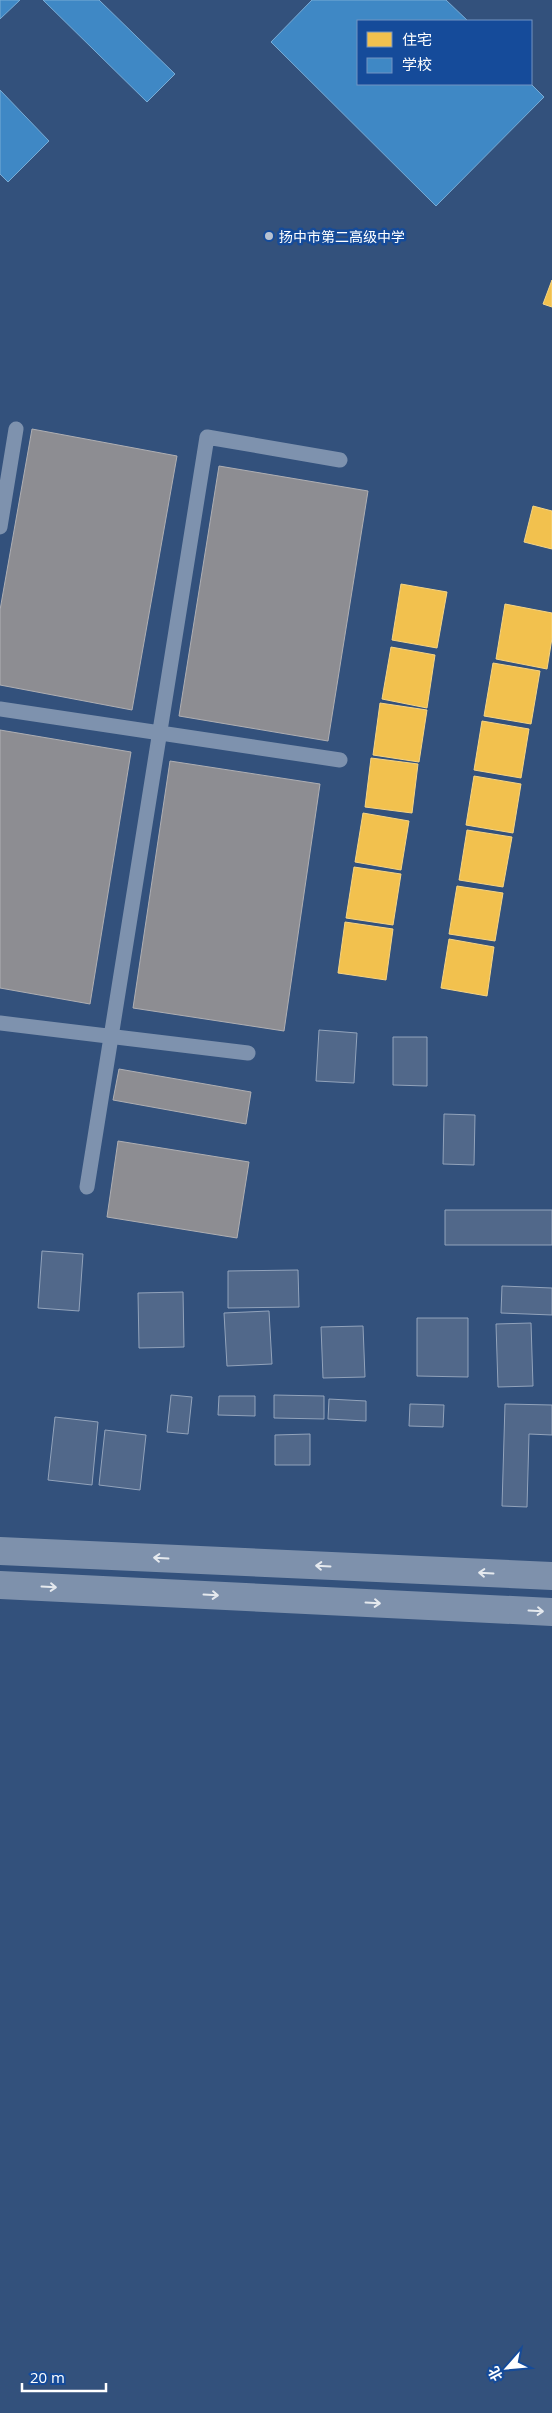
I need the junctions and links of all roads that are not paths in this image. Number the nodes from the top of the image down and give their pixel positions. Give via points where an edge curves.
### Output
1 (16, 428) dead end
2 (340, 460) dead end
3 (0, 527) edge
4 (0, 709) edge
5 (160, 733) junction
6 (340, 760) dead end
7 (0, 1023) edge
8 (111, 1036) junction
9 (248, 1053) dead end
10 (86, 1187) dead end
11 (0, 1551) edge
12 (552, 1576) edge
13 (0, 1585) edge
14 (552, 1612) edge

1 - 3 lane
2 - 5 lane via 207,437
4 - 5 lane
5 - 6 lane
5 - 8 lane
7 - 8 lane
8 - 9 lane
8 - 10 lane
12 -> 11 highway
13 -> 14 highway

